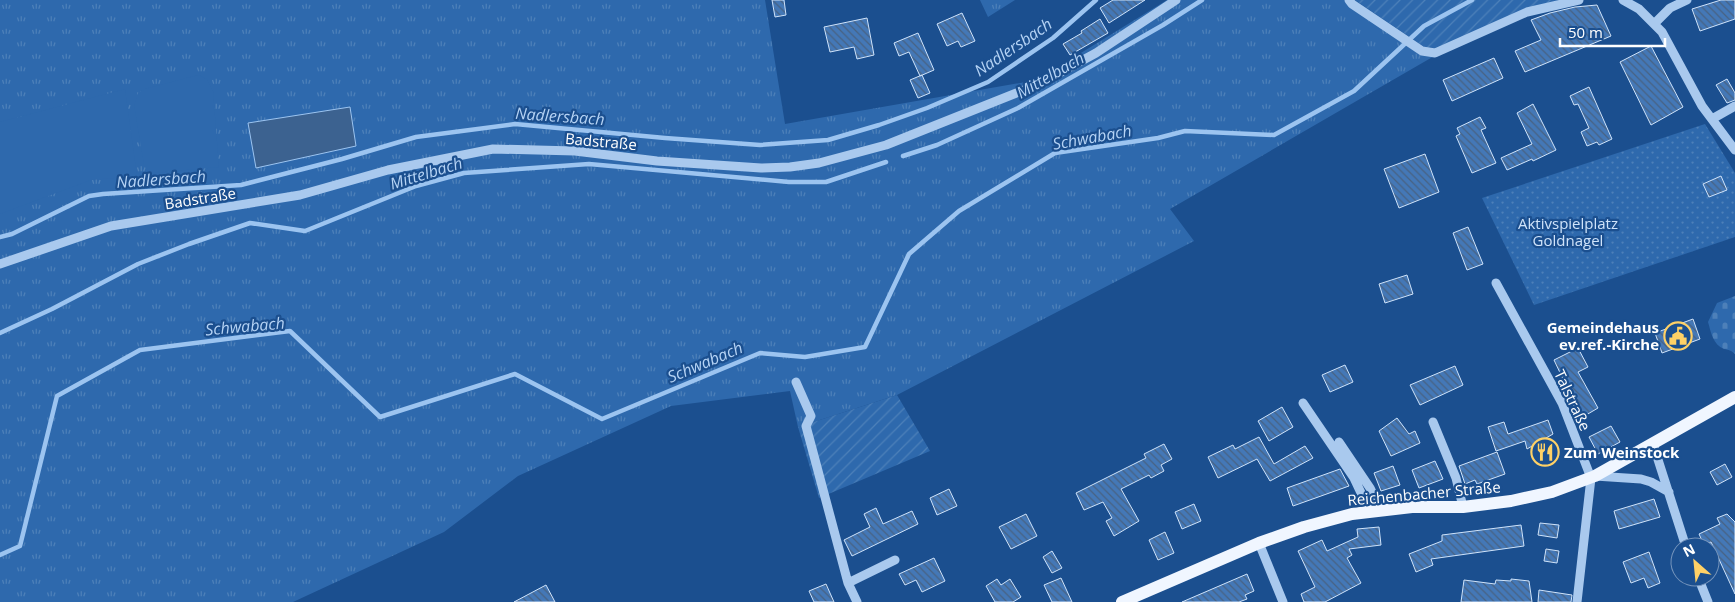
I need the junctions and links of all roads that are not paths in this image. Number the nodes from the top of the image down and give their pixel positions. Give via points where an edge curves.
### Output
1 (1176, 0) edge
2 (1349, 0) edge
3 (1579, 0) edge
4 (1623, 0) edge
5 (1687, 0) edge
6 (1655, 23) junction
7 (1735, 106) edge
8 (1712, 119) junction
9 (1735, 150) edge
10 (0, 264) edge
11 (1496, 283) dead end
12 (796, 382) dead end
13 (1734, 400) edge
14 (1303, 403) dead end
15 (1433, 422) dead end
16 (1339, 442) dead end
17 (1652, 444) junction
18 (1593, 477) junction
19 (1669, 492) junction
20 (1463, 507) junction
21 (1375, 512) junction
22 (1683, 537) edge
23 (1259, 543) junction
24 (895, 560) dead end
25 (848, 583) junction
26 (1702, 587) edge
27 (857, 602) edge
28 (1122, 602) edge
29 (1283, 602) edge
30 (1577, 602) edge
31 (1708, 602) edge

1 - 10 street, Badstraße via 1096,53 1039,84 886,145 819,163 761,168 657,161 576,151 493,149 388,170 300,195 111,226
2 - 3 street via 1422,51 1435,54 1527,12
4 - 6 street
5 - 6 street via 1670,8
6 - 8 street
7 - 8 street
8 - 9 street
11 - 18 street, Talstraße via 1562,403
12 - 25 street via 811,416 806,426
13 - 17 main road, Reichenbacher Straße
14 - 21 street
15 - 20 street via 1456,478
16 - 21 street via 1370,488
17 - 18 main road, Reichenbacher Straße
17 - 19 street
18 - 19 street via 1641,479
18 - 20 main road, Reichenbacher Straße via 1552,492
18 - 30 street
19 - 22 street
20 - 21 main road, Reichenbacher Straße via 1412,507
21 - 23 main road, Reichenbacher Straße via 1304,526
23 - 28 main road, Reichenbacher Straße
23 - 29 street
24 - 25 street
25 - 27 street
26 - 31 street

